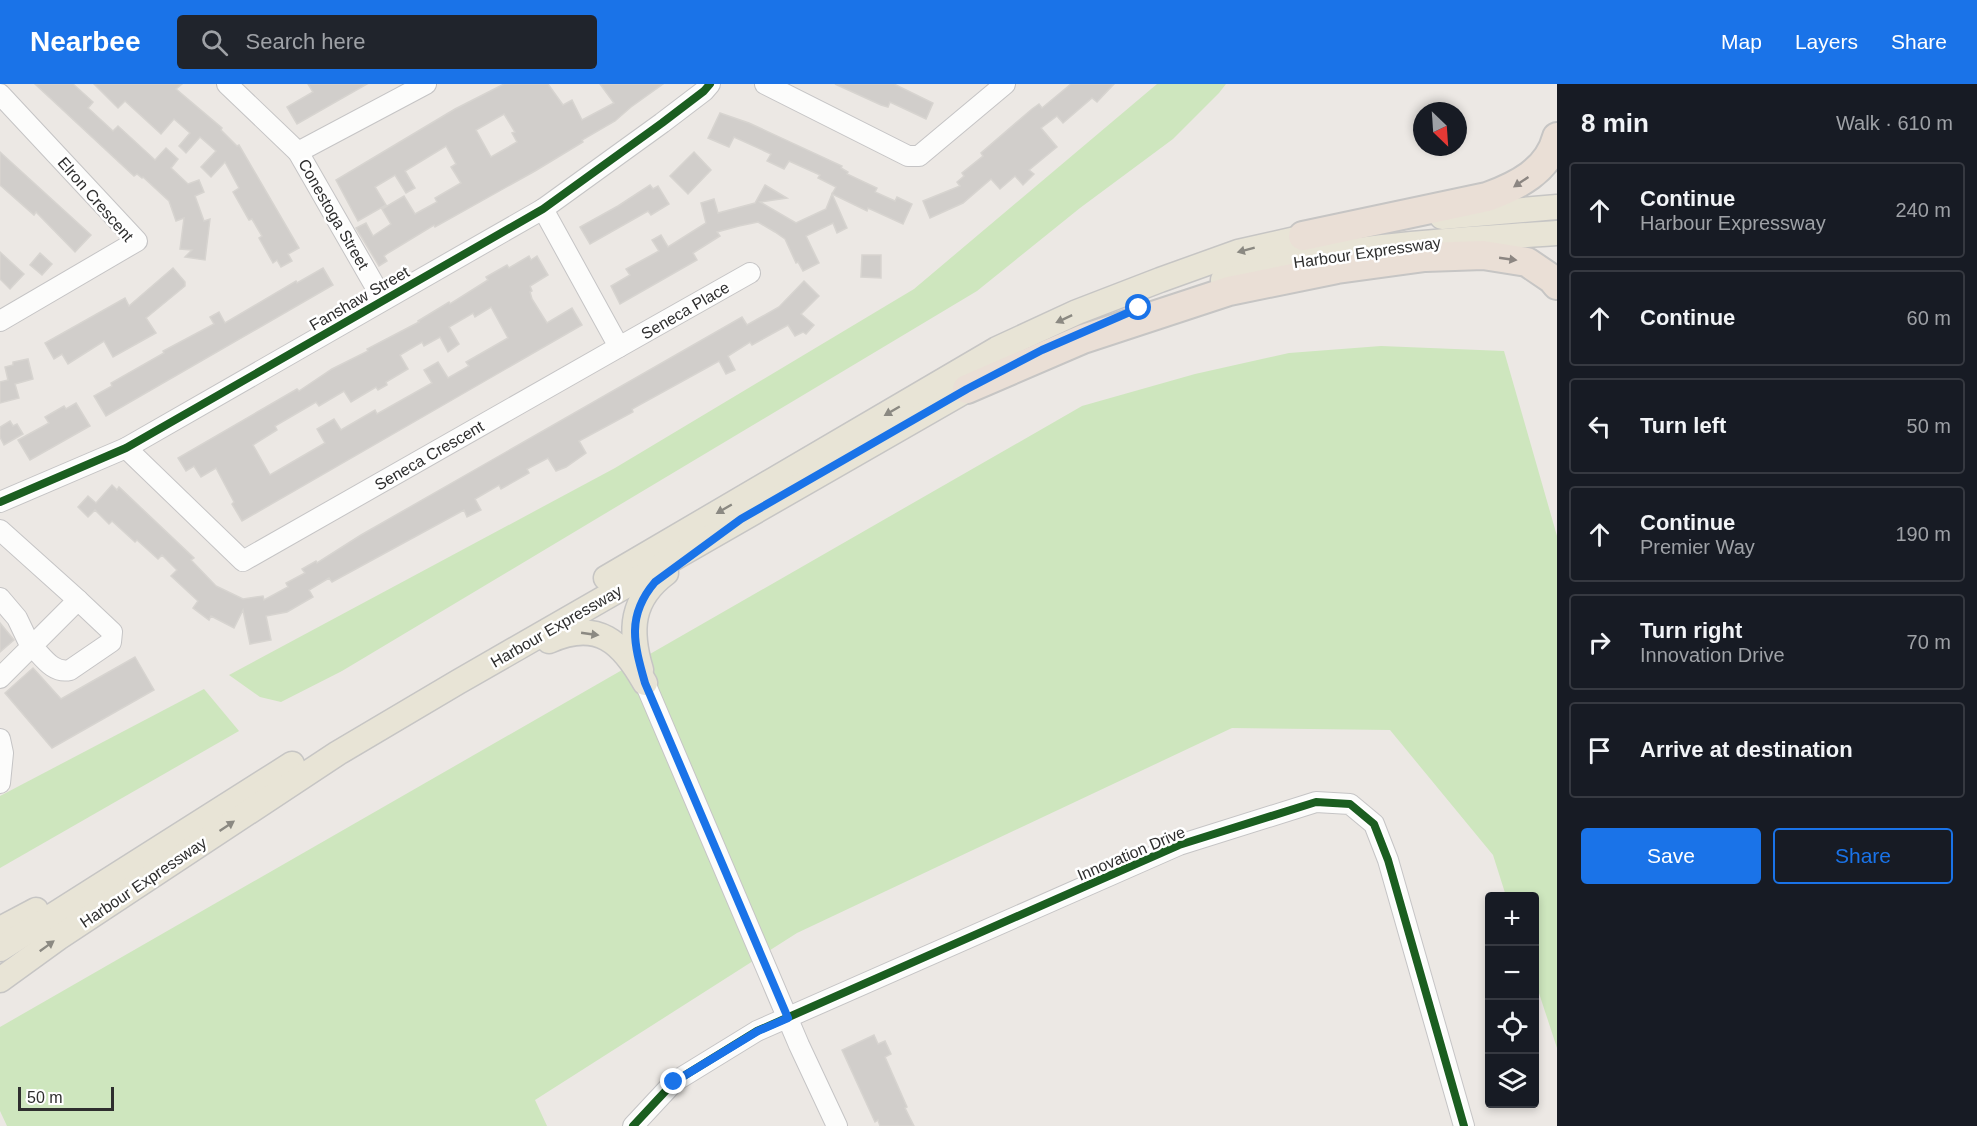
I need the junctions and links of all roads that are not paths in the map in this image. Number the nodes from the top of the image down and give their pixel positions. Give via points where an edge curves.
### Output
1 (227, 84) edge
2 (426, 84) edge
3 (710, 84) edge
4 (765, 84) edge
5 (1005, 84) edge
6 (0, 94) edge
7 (1557, 137) edge
8 (298, 152) junction
9 (1557, 207) edge
10 (543, 209) junction
11 (1557, 233) edge
12 (1303, 236) junction
13 (750, 273) dead end
14 (1557, 285) edge
15 (383, 300) junction
16 (0, 321) edge
17 (619, 347) junction
18 (967, 389) junction
19 (126, 448) junction
20 (0, 502) edge
21 (741, 519) junction
22 (0, 530) edge
23 (0, 598) edge
24 (78, 600) junction
25 (32, 646) junction
26 (0, 678) edge
27 (458, 682) junction
28 (645, 683) junction
29 (0, 739) edge
30 (0, 783) edge
31 (169, 842) junction
32 (0, 929) edge
33 (0, 949) edge
34 (0, 980) edge
35 (788, 1018) junction
36 (633, 1126) edge
37 (837, 1126) edge
38 (1464, 1126) edge

1 - 8 street, Conestoga Street
2 - 8 street
3 - 10 street, Fanshaw Street
4 - 5 street via 908,156 919,156
6 - 16 street, Elron Crescent via 137,241
7 -> 12 highway via 1536,171 1515,187 1487,197
8 - 15 street, Conestoga Street
9 - 12 main road, Harbour Expressway via 1391,222
10 - 15 street, Fanshaw Street
10 - 17 street
11 - 18 main road, Harbour Expressway via 1309,257 1232,277 1139,308 1042,350
12 -> 31 main road, Harbour Expressway via 1238,252 1160,280 997,349 396,700
13 - 17 street, Seneca Place
18 -> 14 highway via 1083,339 1229,291 1337,269 1425,257 1483,255 1527,262
15 - 19 street, Fanshaw Street
17 - 19 street, Seneca Crescent via 243,561
18 - 21 main road, Harbour Expressway
19 - 20 street, Fanshaw Street
21 - 27 main road, Harbour Expressway
21 - 28 main road via 644,594 634,633
22 - 24 street
23 - 25 street via 17,618
24 - 25 street
24 - 25 street via 112,632 111,642 62,672
25 - 26 street
27 -> 28 main road via 562,635 577,632 615,642
34 -> 27 main road, Harbour Expressway via 338,753
28 - 35 street
29 - 30 street
31 - 32 main road
31 - 33 main road, Harbour Expressway
35 - 36 street, Innovation Drive via 758,1031 674,1082
35 - 37 street
35 - 38 street, Innovation Drive via 1179,845 1316,802 1350,804 1374,824 1388,860

